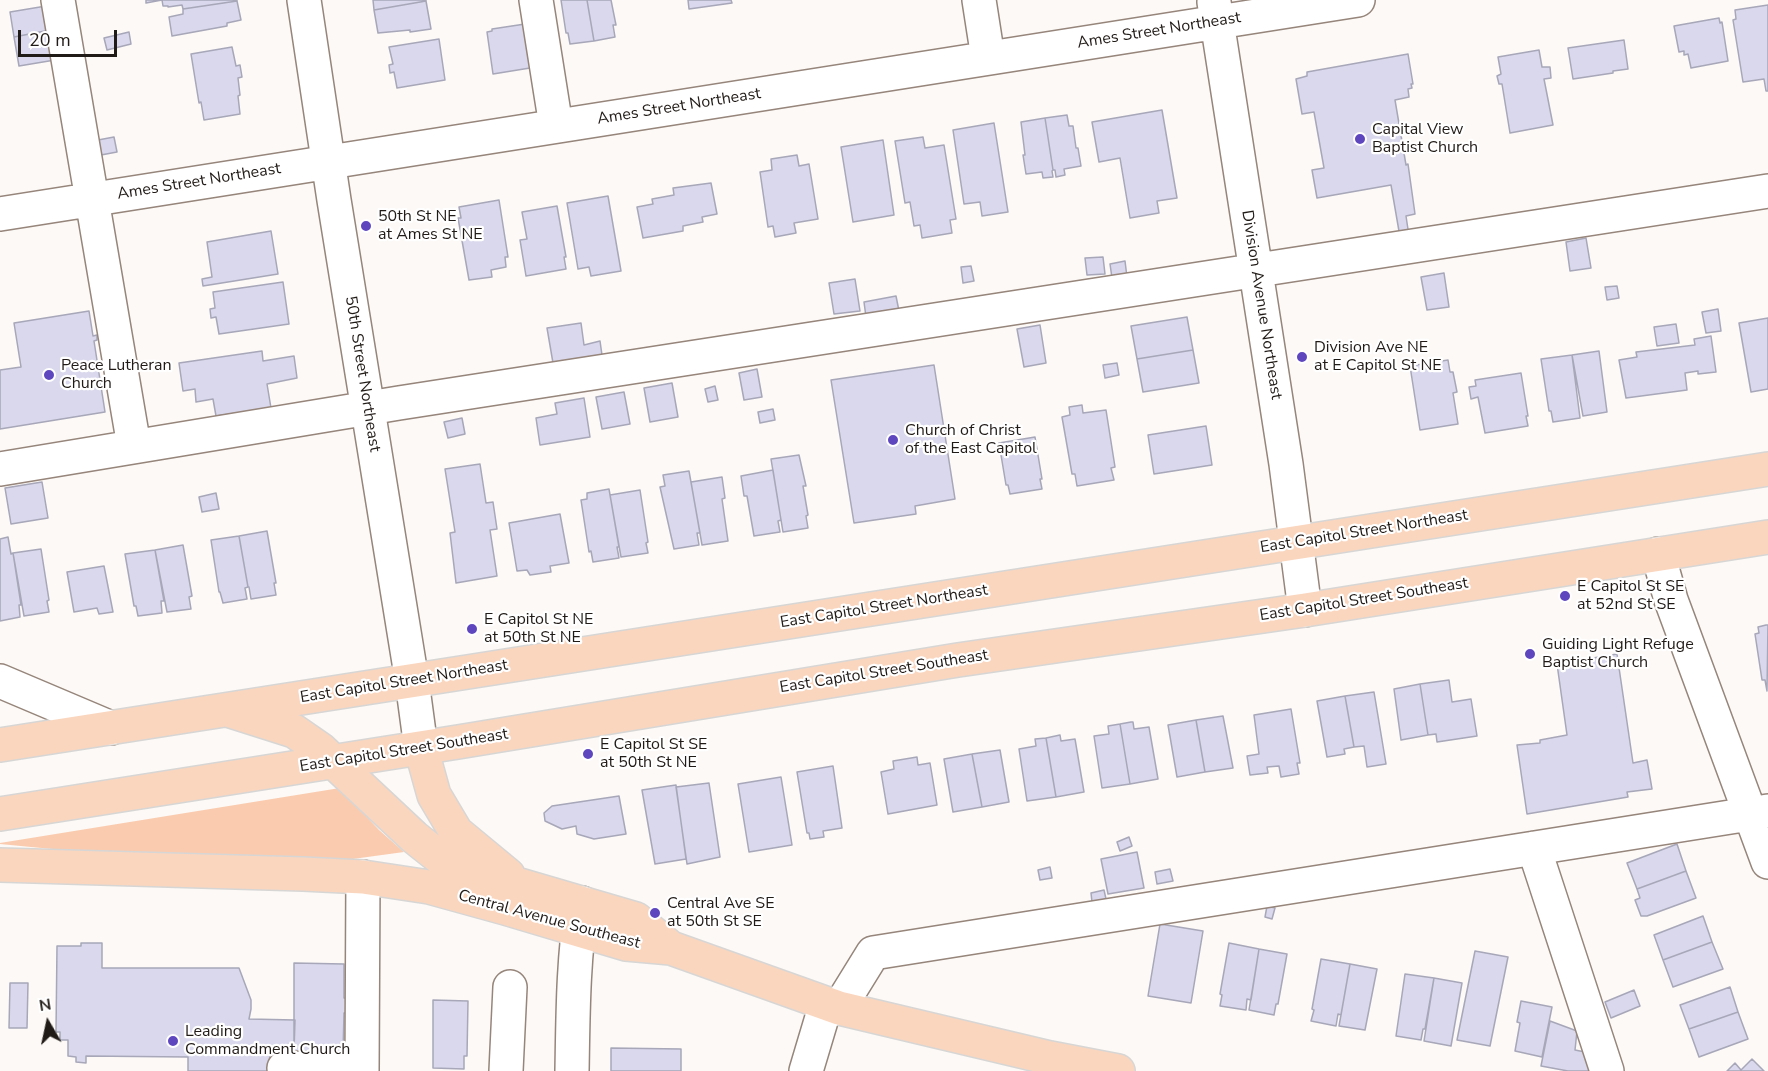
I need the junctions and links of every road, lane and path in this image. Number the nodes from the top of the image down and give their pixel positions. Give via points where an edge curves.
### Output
1 (58, 0) edge
2 (304, 0) edge
3 (536, 0) edge
4 (979, 0) edge
5 (1358, 0) edge
6 (1215, 11) edge
7 (988, 58) junction
8 (555, 126) junction
9 (328, 162) junction
10 (1768, 191) edge
11 (93, 199) junction
12 (0, 214) edge
13 (1256, 270) junction
14 (368, 408) junction
15 (134, 446) junction
16 (0, 469) edge
17 (1768, 469) edge
18 (1768, 537) edge
19 (1296, 543) junction
20 (1658, 554) junction
21 (1305, 610) junction
22 (0, 681) edge
23 (412, 681) junction
24 (226, 709) junction
25 (111, 728) junction
26 (0, 745) edge
27 (421, 748) junction
28 (334, 762) junction
29 (1759, 812) edge
30 (0, 814) edge
31 (1534, 848) junction
32 (1768, 862) edge
33 (0, 865) edge
34 (363, 877) junction
35 (522, 885) junction
36 (580, 917) junction
37 (510, 987) dead end
38 (833, 1006) junction
39 (285, 1068) dead end
40 (506, 1071) edge
41 (572, 1071) edge
42 (806, 1071) edge
43 (1118, 1071) edge
44 (1606, 1071) edge

1 - 11 street
2 - 9 street, 50th Street Northeast
3 - 8 street
4 - 7 street
5 - 6 street, Ames Street Northeast
6 - 7 street, Ames Street Northeast
6 - 13 street, Division Avenue Northeast
7 - 8 street, Ames Street Northeast
8 - 9 street, Ames Street Northeast
9 - 11 street, Ames Street Northeast
9 - 14 street, 50th Street Northeast
10 - 13 street
11 - 12 street, Ames Street Northeast
11 - 15 street
13 - 14 street
13 - 19 street, Division Avenue Northeast
14 - 15 street
14 - 23 street, 50th Street Northeast
15 - 16 street
17 - 19 main road, East Capitol Street Northeast
18 - 20 main road, East Capitol Street Southeast
19 - 21 street, Division Avenue Northeast
19 - 23 main road, East Capitol Street Northeast
20 - 21 main road, East Capitol Street Southeast
20 - 29 street via 1671,600
21 - 27 main road, East Capitol Street Southeast via 958,660
22 - 25 street
23 - 24 main road, East Capitol Street Northeast
23 - 27 street, 50th Street Northeast
24 - 25 main road, East Capitol Street Northeast
24 - 28 main road via 294,732
25 - 26 main road, East Capitol Street Northeast
27 - 28 main road, East Capitol Street Southeast
27 - 35 main road via 434,795 456,832
28 - 30 main road, East Capitol Street Southeast
28 - 35 main road via 448,864
29 - 31 street
29 - 32 street
31 - 38 street via 873,952
31 - 44 street
33 - 34 main road, Central Avenue Southeast
34 - 36 main road, Central Avenue Southeast via 429,887 505,908
34 - 39 street via 362,1070
35 - 36 main road
36 - 38 main road, Central Avenue Southeast via 626,944 670,948
36 - 41 street
37 - 40 street
38 - 42 street
38 - 43 main road, Central Avenue Southeast

